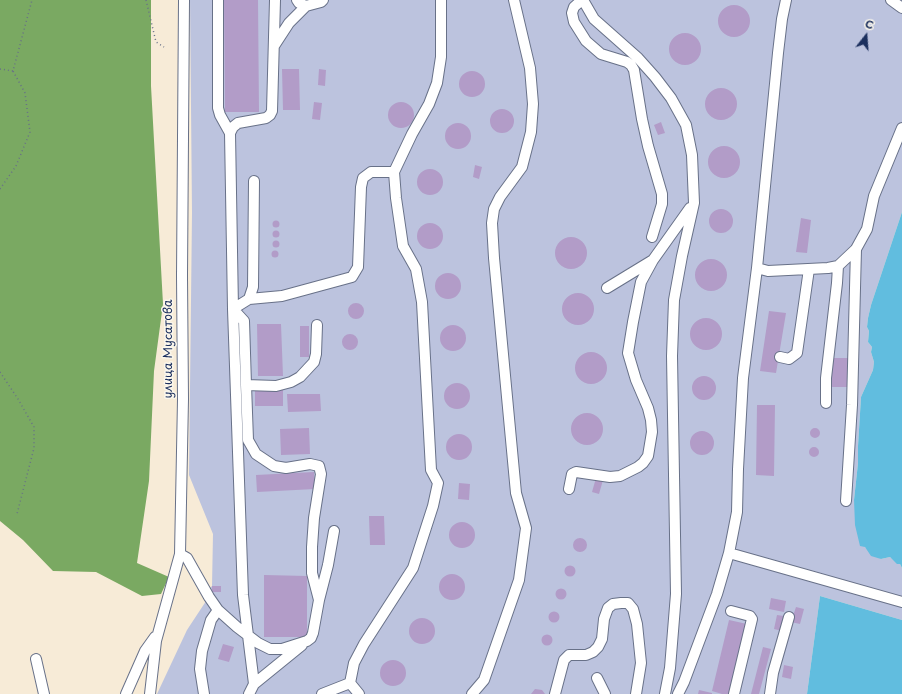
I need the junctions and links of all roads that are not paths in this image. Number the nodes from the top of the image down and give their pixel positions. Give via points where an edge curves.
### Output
1 (184, 0) edge
2 (218, 0) edge
3 (275, 0) edge
4 (297, 0) edge
5 (323, 0) edge
6 (441, 0) edge
7 (514, 0) edge
8 (582, 0) edge
9 (778, 0) edge
10 (786, 0) edge
11 (891, 0) edge
12 (306, 6) junction
13 (902, 8) edge
14 (782, 19) junction
15 (274, 46) junction
16 (902, 128) edge
17 (230, 132) junction
18 (394, 172) junction
19 (254, 181) dead end
20 (694, 203) junction
21 (652, 237) dead end
22 (856, 249) junction
23 (653, 260) junction
24 (838, 266) junction
25 (757, 268) junction
26 (809, 269) junction
27 (607, 288) dead end
28 (249, 299) junction
29 (233, 309) junction
30 (317, 325) dead end
31 (780, 357) dead end
32 (246, 385) junction
33 (826, 403) dead end
34 (568, 489) dead end
35 (846, 501) dead end
36 (334, 531) dead end
37 (729, 553) junction
38 (180, 554) junction
39 (319, 600) junction
40 (902, 602) edge
41 (218, 610) junction
42 (731, 611) dead end
43 (789, 617) dead end
44 (159, 630) junction
45 (247, 634) junction
46 (307, 641) junction
47 (36, 659) dead end
48 (597, 678) dead end
49 (350, 683) junction
50 (254, 684) junction
51 (44, 694) edge
52 (126, 694) edge
53 (150, 694) edge
54 (204, 694) edge
55 (248, 694) edge
56 (322, 694) edge
57 (359, 694) edge
58 (472, 694) edge
59 (555, 694) edge
60 (604, 694) edge
61 (636, 694) edge
62 (665, 694) edge
63 (678, 694) edge
64 (734, 694) edge
65 (770, 694) edge

1 - 38 street, улица Мусатова
2 - 17 street via 218,108
3 - 15 street
4 - 12 street
5 - 12 street
6 - 18 street via 441,57 437,83
7 - 58 street via 530,68 533,104 531,132 522,167 494,208 492,223 516,493 526,528 519,580 484,680
8 - 20 street via 594,18 655,76 675,105 686,125 692,155
8 - 21 street via 574,7 572,13 574,22 586,41 601,54 627,62 634,70 648,146 662,194 662,204
9 - 14 street
10 - 14 street
11 - 13 street
12 - 15 street via 289,23
14 - 25 street
15 - 17 street via 270,115 238,123
16 - 22 street via 874,196 867,230
17 - 29 street
18 - 28 street via 371,172 363,178 360,187 358,267 352,277 282,296
18 - 49 street via 403,246 416,270 422,302 431,470 438,483 413,568 364,644 354,663
19 - 28 street via 253,287
20 - 23 street
20 - 62 street via 674,300 672,356 676,594 670,668
22 - 24 street
22 - 35 street via 852,405
23 - 27 street
23 - 34 street via 641,282 628,353 651,420 648,456 638,467 620,476 576,472 572,474
24 - 26 street
24 - 33 street via 826,378
25 - 26 street via 768,271
25 - 37 street via 743,378 737,512
26 - 31 street via 796,353 789,359
28 - 29 street
29 - 32 street via 244,321
29 - 45 street via 243,595
30 - 32 street via 314,362 300,377 276,386
32 - 39 street via 248,440 256,454 274,466 319,466 321,474 312,547 312,573
36 - 39 street
37 - 40 street
37 - 63 street via 717,594
38 - 41 street via 187,558
38 - 44 street, улица Мусатова
39 - 46 street via 313,633
41 - 45 street
41 - 54 street via 211,620 202,651 200,669
42 - 64 street via 750,616 752,619
43 - 65 street
44 - 52 street via 145,651
44 - 53 street, улица Мусатова
45 - 46 street via 270,649 282,649
45 - 50 street
46 - 50 street
47 - 51 street
48 - 60 street
49 - 56 street
49 - 57 street
50 - 55 street
59 - 61 street via 564,660 569,655 586,655 593,652 602,639 608,608 613,604 628,603 637,624 641,663

